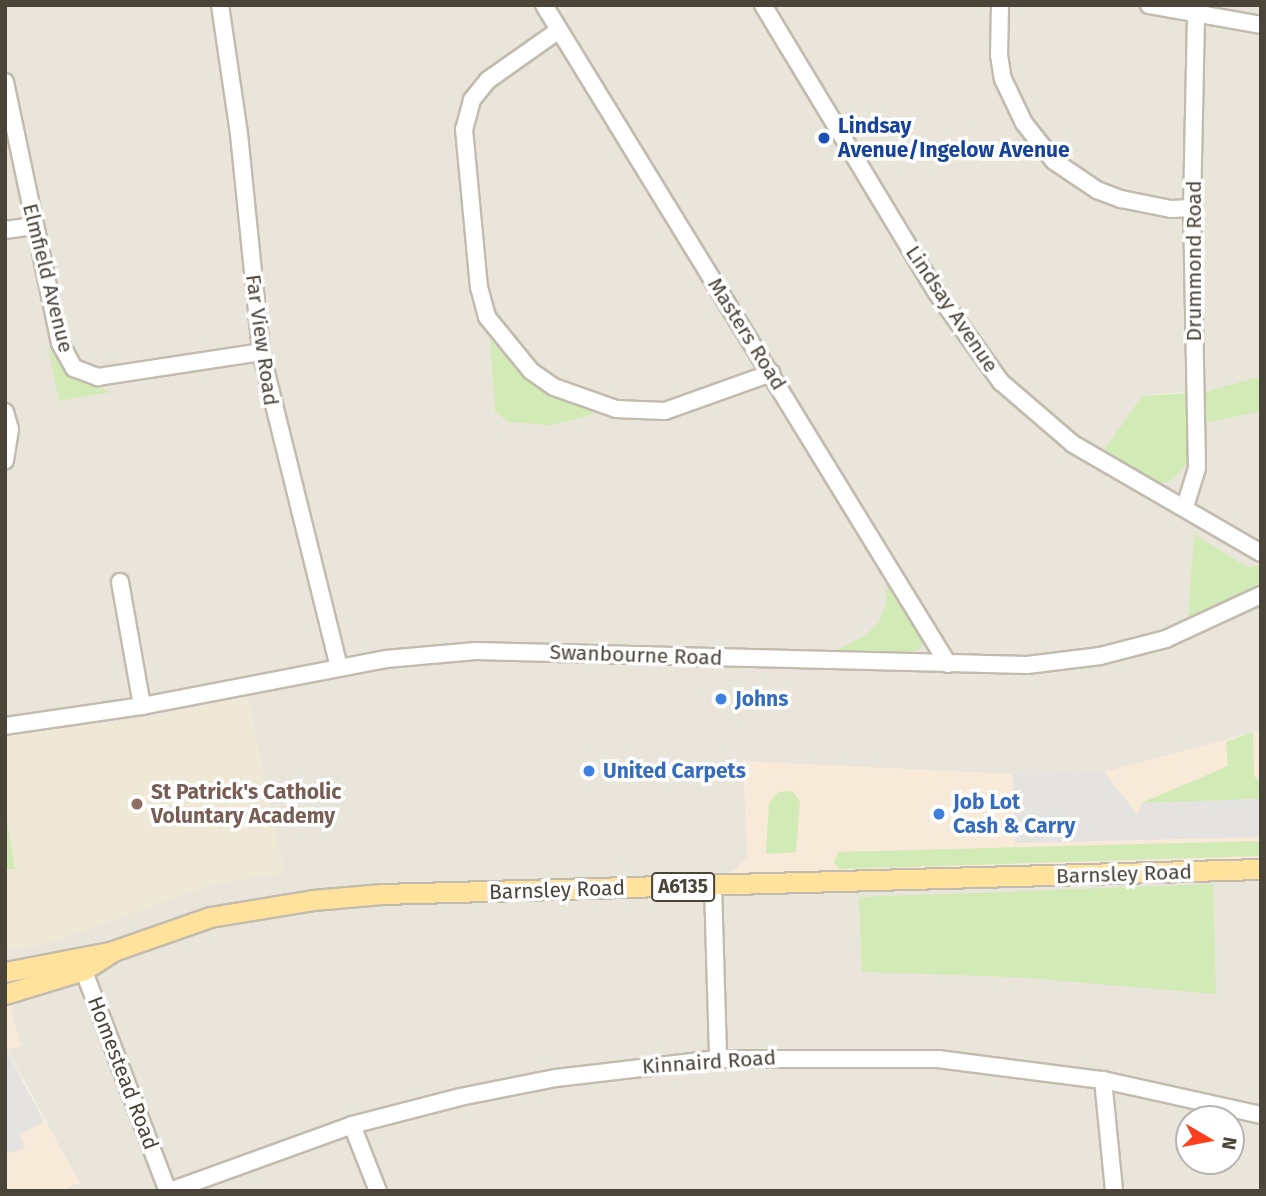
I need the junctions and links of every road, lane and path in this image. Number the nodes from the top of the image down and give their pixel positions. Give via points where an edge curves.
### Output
1 (220, 5) edge
2 (544, 5) edge
3 (763, 5) edge
4 (1000, 5) edge
5 (1149, 5) edge
6 (1196, 13) junction
7 (1261, 25) edge
8 (559, 30) junction
9 (5, 82) edge
10 (1192, 208) junction
11 (34, 226) junction
12 (5, 230) edge
13 (261, 352) junction
14 (771, 373) junction
15 (5, 412) edge
16 (5, 461) edge
17 (1185, 507) junction
18 (1261, 553) edge
19 (120, 582) dead end
20 (1261, 595) edge
21 (948, 664) junction
22 (339, 667) junction
23 (142, 706) junction
24 (5, 726) edge
25 (1261, 869) edge
26 (713, 886) junction
27 (81, 963) junction
28 (5, 972) edge
29 (5, 994) edge
30 (718, 1059) junction
31 (1103, 1080) junction
32 (1261, 1115) edge
33 (352, 1125) junction
34 (169, 1191) edge
35 (378, 1191) edge
36 (1114, 1191) edge

1 - 13 street, Far View Road via 239,134
2 - 8 street, Masters Road
3 - 17 street, Lindsay Avenue via 937,293 1001,382 1073,444
4 - 10 street via 1003,79 1024,123 1054,161 1097,190 1121,199 1171,209
5 - 6 street
6 - 7 street
6 - 10 street, Drummond Road
8 - 14 street, Masters Road
8 - 14 street via 488,80 472,100 464,129 479,287 487,317 531,370 554,387 616,409 665,411
9 - 11 street, Elmfield Avenue
10 - 17 street, Drummond Road via 1197,468
11 - 12 street
11 - 13 street, Elmfield Avenue via 60,343 66,358 86,376
13 - 22 street, Far View Road
14 - 21 street, Masters Road
15 - 16 street via 10,429
17 - 18 street, Lindsay Avenue
19 - 23 street
20 - 21 street, Swanbourne Road via 1166,639 1111,653 1027,664
21 - 22 street, Swanbourne Road via 476,651
22 - 23 street, Swanbourne Road
23 - 24 street, Swanbourne Road
25 - 26 main road, Barnsley Road / A6135
26 - 27 main road, Barnsley Road / A6135 via 382,894 313,900 210,917
26 - 30 street
27 - 28 main road, Barnsley Road / A6135
27 - 29 main road, Barnsley Road / A6135
27 - 34 street, Homestead Road
30 - 31 street, Kinnaird Road via 938,1059
30 - 33 street, Kinnaird Road via 556,1078
31 - 32 street, Kinnaird Road
31 - 36 street
33 - 34 street, Kinnaird Road
33 - 35 street

